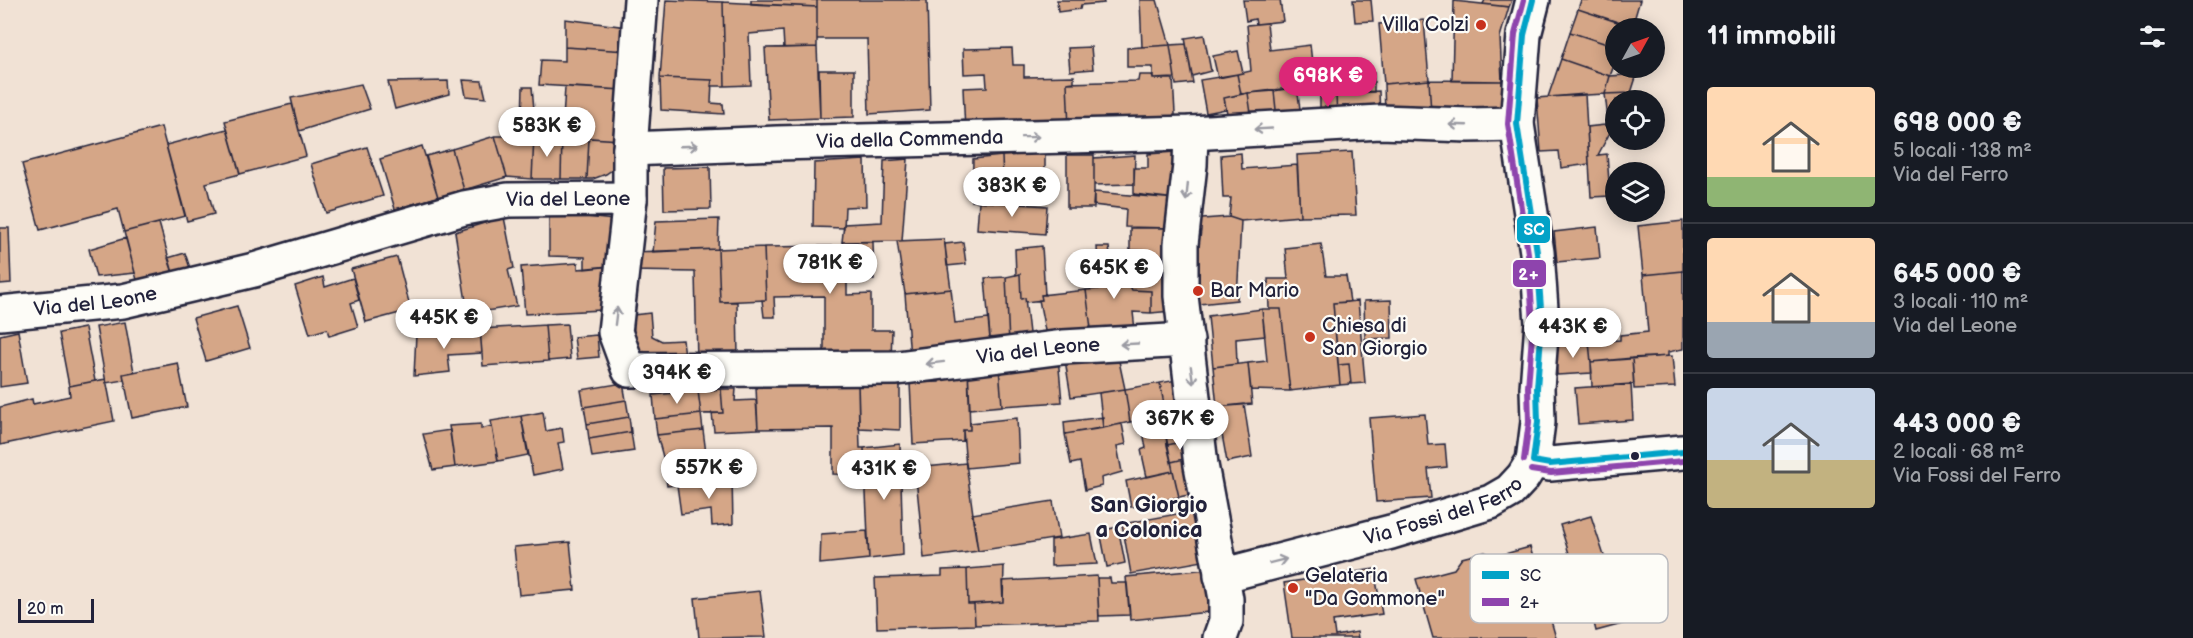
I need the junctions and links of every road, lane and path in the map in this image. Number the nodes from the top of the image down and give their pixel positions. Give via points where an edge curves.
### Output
1 (641, 0) edge
2 (1533, 0) edge
3 (1516, 124) junction
4 (1191, 133) junction
5 (630, 149) junction
6 (630, 198) junction
7 (0, 314) edge
8 (1187, 340) junction
9 (1683, 452) edge
10 (1533, 461) junction
11 (1221, 576) junction
12 (1225, 632) edge

1 - 5 street
2 - 3 street, Via Fossi del Ferro via 1524,35
3 -> 4 street, Via della Commenda via 1380,122
3 - 10 street, Via Fossi del Ferro via 1537,252 1542,323
5 -> 4 street, Via della Commenda
4 -> 8 street via 1181,244 1181,296
5 - 6 street
6 - 7 street, Via del Leone via 508,200 464,208 254,270 123,301
8 -> 6 street, Via del Leone via 1063,347 897,368 629,370 615,332
8 -> 11 street via 1201,465
9 - 10 street via 1550,464
11 -> 10 street, Via Fossi del Ferro via 1491,502 1510,491
11 - 12 street via 1226,599

